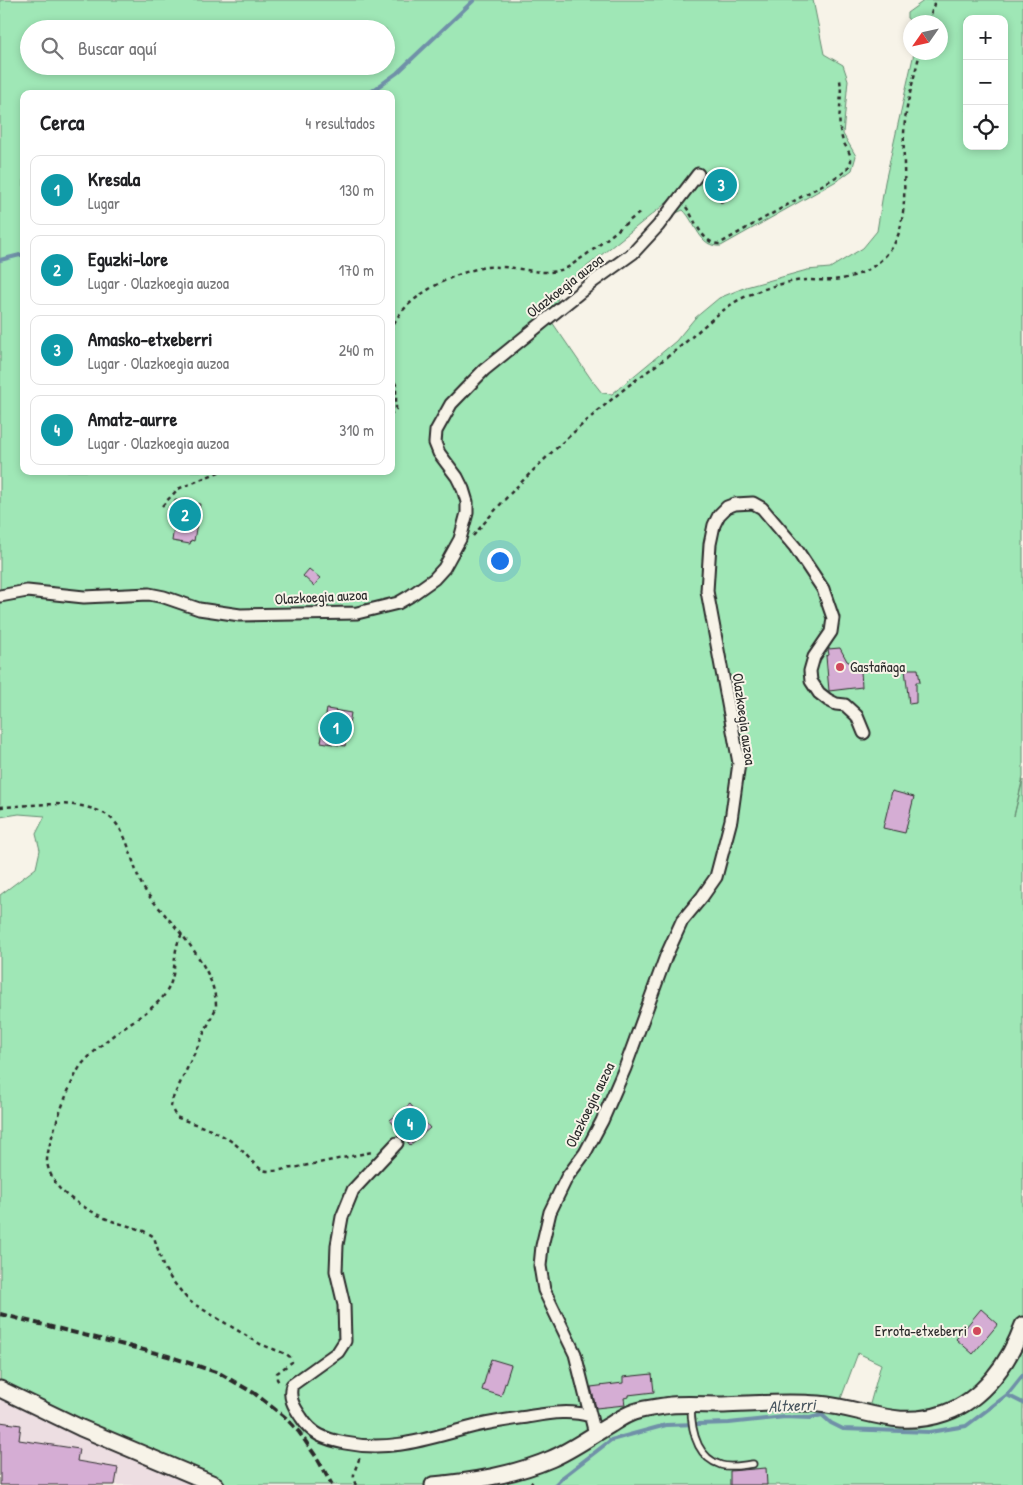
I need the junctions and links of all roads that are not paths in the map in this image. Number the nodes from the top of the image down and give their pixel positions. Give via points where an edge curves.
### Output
1 (698, 174) dead end
2 (0, 596) edge
3 (864, 733) dead end
4 (396, 1143) dead end
5 (1022, 1332) edge
6 (0, 1389) edge
7 (691, 1410) junction
8 (590, 1416) junction
9 (595, 1434) junction
10 (753, 1464) dead end
11 (209, 1484) edge
12 (433, 1485) edge

1 - 2 street, Olazkoegia auzoa via 633,253 484,370 450,404 436,431 435,443 457,477 467,502 460,539 434,579 398,604 357,612 240,615 199,609 149,594 84,597 27,590
3 - 8 street, Olazkoegia auzoa via 858,716 845,705 828,700 811,681 814,657 831,632 833,618 823,589 795,547 762,508 753,504 728,507 719,515 710,544 707,591 738,763 731,820 716,877 682,921 602,1121 550,1212 542,1246 540,1266 544,1290 575,1354
4 - 8 street via 353,1190 342,1217 336,1271 344,1305 345,1341 338,1352 292,1385 292,1402 304,1421 313,1432 330,1439 377,1447 409,1444 481,1424 556,1413 579,1412
5 - 7 street via 1010,1356 981,1390 965,1404 928,1418 886,1418 821,1404 793,1402
6 - 11 street
7 - 9 street via 664,1406 633,1412
7 - 10 lane via 692,1429 700,1450 710,1460 722,1466
8 - 9 street, Olazkoegia auzoa
9 - 12 street via 531,1467 482,1479

